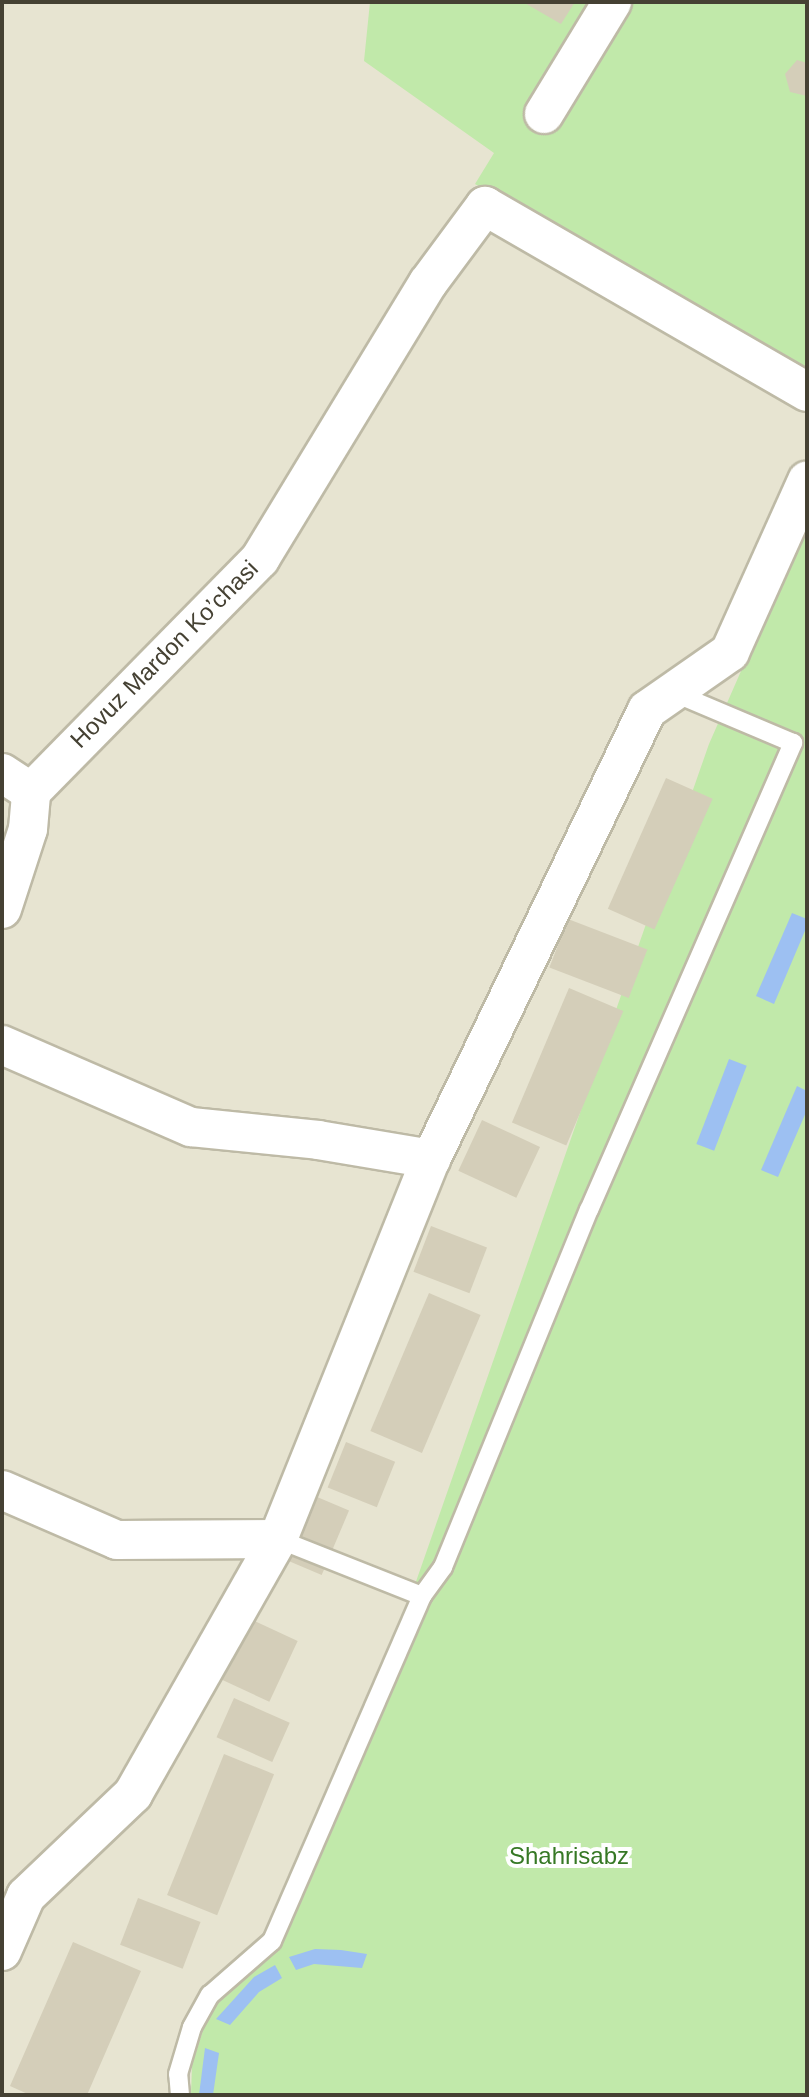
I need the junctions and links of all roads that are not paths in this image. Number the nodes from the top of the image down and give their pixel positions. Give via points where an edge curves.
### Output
1 (612, 2) edge
2 (544, 114) dead end
3 (807, 392) edge
4 (807, 481) edge
5 (669, 691) junction
6 (16, 782) edge
7 (2, 909) edge
8 (2, 1045) edge
9 (431, 1159) junction
10 (2, 1490) edge
11 (278, 1539) junction
12 (422, 1596) junction
13 (2, 1951) edge
14 (180, 2095) edge

1 - 2 street
3 - 6 street, Hovuz Mardon Ko’chasi via 485,206 428,283 260,559
4 - 5 street via 730,652
5 - 9 street via 647,710
5 - 12 lane via 793,743 589,1210 443,1567
6 - 7 street, Hovuz Mardon Ko’chasi via 28,829
8 - 9 street via 191,1127
9 - 11 street
10 - 11 street via 117,1540
11 - 12 lane
11 - 13 street via 133,1794 26,1896
12 - 14 lane via 272,1941 210,1995 192,2027 178,2074

